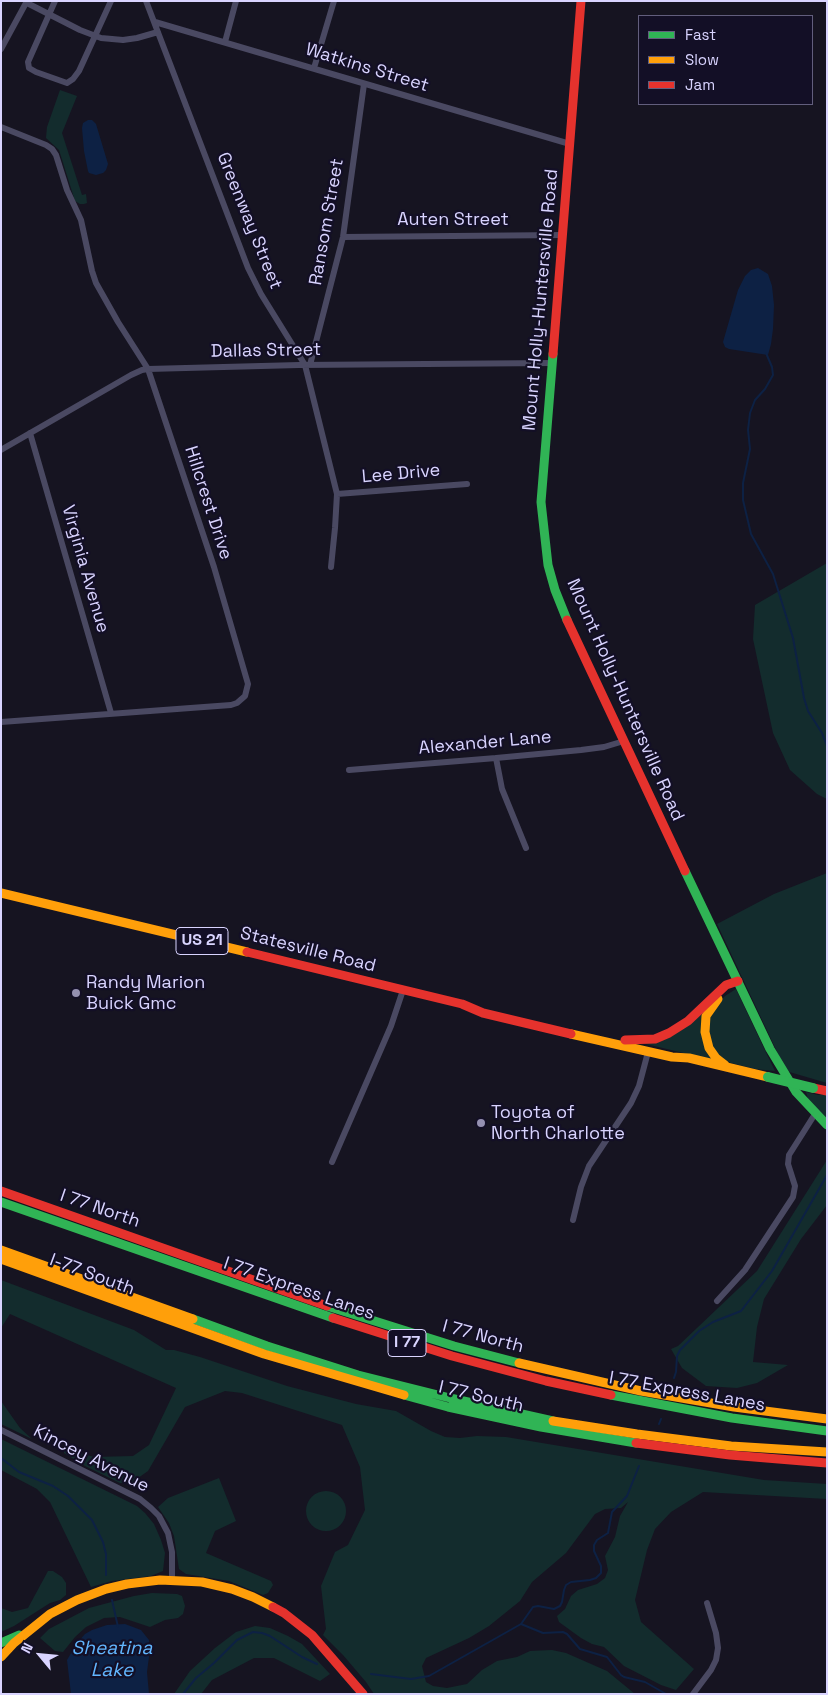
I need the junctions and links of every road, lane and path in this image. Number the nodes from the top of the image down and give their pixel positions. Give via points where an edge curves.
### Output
1 (55, 1) edge
2 (111, 1) edge
3 (146, 1) edge
4 (236, 1) edge
5 (334, 1) edge
6 (27, 2) edge
7 (579, 4) edge
8 (49, 14) junction
9 (155, 22) junction
10 (158, 32) junction
11 (95, 36) junction
12 (225, 42) junction
13 (1, 49) edge
14 (314, 68) junction
15 (364, 84) junction
16 (1, 127) edge
17 (570, 144) junction
18 (563, 235) junction
19 (343, 236) junction
20 (553, 363) junction
21 (308, 365) junction
22 (148, 369) junction
23 (30, 433) junction
24 (1, 450) edge
25 (467, 484) dead end
26 (337, 494) junction
27 (331, 567) dead end
28 (111, 713) junction
29 (1, 722) edge
30 (624, 741) junction
31 (496, 758) junction
32 (349, 770) dead end
33 (526, 848) dead end
34 (1, 893) edge
35 (738, 981) junction
36 (403, 990) junction
37 (462, 1004) junction
38 (625, 1040) junction
39 (648, 1052) junction
40 (689, 1058) junction
41 (728, 1067) junction
42 (827, 1091) edge
43 (815, 1114) junction
44 (827, 1125) edge
45 (332, 1162) dead end
46 (1, 1191) edge
47 (1, 1202) edge
48 (573, 1220) dead end
49 (1, 1250) edge
50 (1, 1260) edge
51 (717, 1301) dead end
52 (139, 1310) joint
53 (827, 1419) edge
54 (1, 1430) edge
55 (827, 1431) edge
56 (827, 1452) edge
57 (827, 1463) edge
58 (172, 1580) junction
59 (707, 1603) dead end
60 (26, 1632) junction
61 (1, 1643) edge
62 (1, 1657) edge
63 (363, 1694) edge
64 (693, 1694) edge

1 - 8 street
2 - 11 street
3 - 9 street, Greenway Street
4 - 12 street
5 - 14 street
6 - 8 street
6 - 13 street
7 - 17 main road, Mount Holly-Huntersville Road
8 - 11 street
8 - 11 street via 28,62 29,68 36,72 67,83 79,71
9 - 10 street, Greenway Street
9 - 12 street, Watkins Street
10 - 11 street via 123,40
10 - 21 street, Greenway Street via 248,268 261,294
12 - 14 street, Watkins Street
14 - 15 street, Watkins Street
15 - 17 street, Watkins Street
15 - 19 street, Ransom Street
16 - 22 street, Hillcrest Drive via 39,142 54,152 81,220 96,283
17 - 18 main road, Mount Holly-Huntersville Road
18 - 19 street, Auten Street
18 - 20 main road, Mount Holly-Huntersville Road
19 - 21 street, Ransom Street
20 - 21 street, Dallas Street
20 - 30 main road, Mount Holly-Huntersville Road via 541,502 546,554 563,611
21 - 22 street, Dallas Street
21 - 26 street, Greenway Street
22 - 23 street, Dallas Street via 131,375
22 - 28 street, Hillcrest Drive via 223,596 248,690 241,700 231,705
23 - 24 street, Dallas Street
23 - 28 street, Virginia Avenue
25 - 26 street, Lee Drive
26 - 27 street, Greenway Street
28 - 29 street, Hillcrest Drive
30 - 31 street, Alexander Lane via 604,747
30 - 35 main road, Mount Holly-Huntersville Road
31 - 32 street, Alexander Lane
31 - 33 street via 502,789
34 - 36 main road, Statesville Road / US 21
35 - 38 main road via 726,985 669,1033 648,1040
35 - 41 main road via 715,1002 705,1021 709,1048
35 - 43 main road, Mount Holly-Huntersville Road via 783,1072
36 - 37 main road, Statesville Road / US 21
36 - 45 street via 391,1026
37 - 38 main road, Statesville Road / US 21 via 484,1006
37 - 39 main road, Statesville Road / US 21 via 483,1013
38 - 40 main road, Statesville Road / US 21
39 - 40 main road, Statesville Road / US 21
39 - 48 street via 639,1086 589,1166
40 - 41 main road, Statesville Road / US 21
41 - 42 main road, Statesville Road / US 21, bridge
43 - 44 main road, Mount Holly-Huntersville Road
43 - 51 street via 789,1155 788,1164 795,1186 793,1197 745,1270
46 - 53 main road, I 77 North / I 77 via 319,1303 454,1346 641,1391
47 - 55 main road, I 77 Express Lanes / I 77 via 325,1316 452,1356 639,1401
49 - 56 main road, I 77 via 267,1346 450,1398 646,1436
50 - 52 main road, I-77 South
52 - 57 main road, I 77 South via 310,1369 495,1417 645,1444
54 - 58 street, Kincey Avenue via 140,1499 151,1508 168,1534
58 - 60 main road via 127,1584 91,1594 57,1610
58 - 63 main road via 232,1589 284,1612 312,1634
59 - 64 street via 716,1634 717,1654 711,1670
60 - 61 main road
60 - 62 main road

